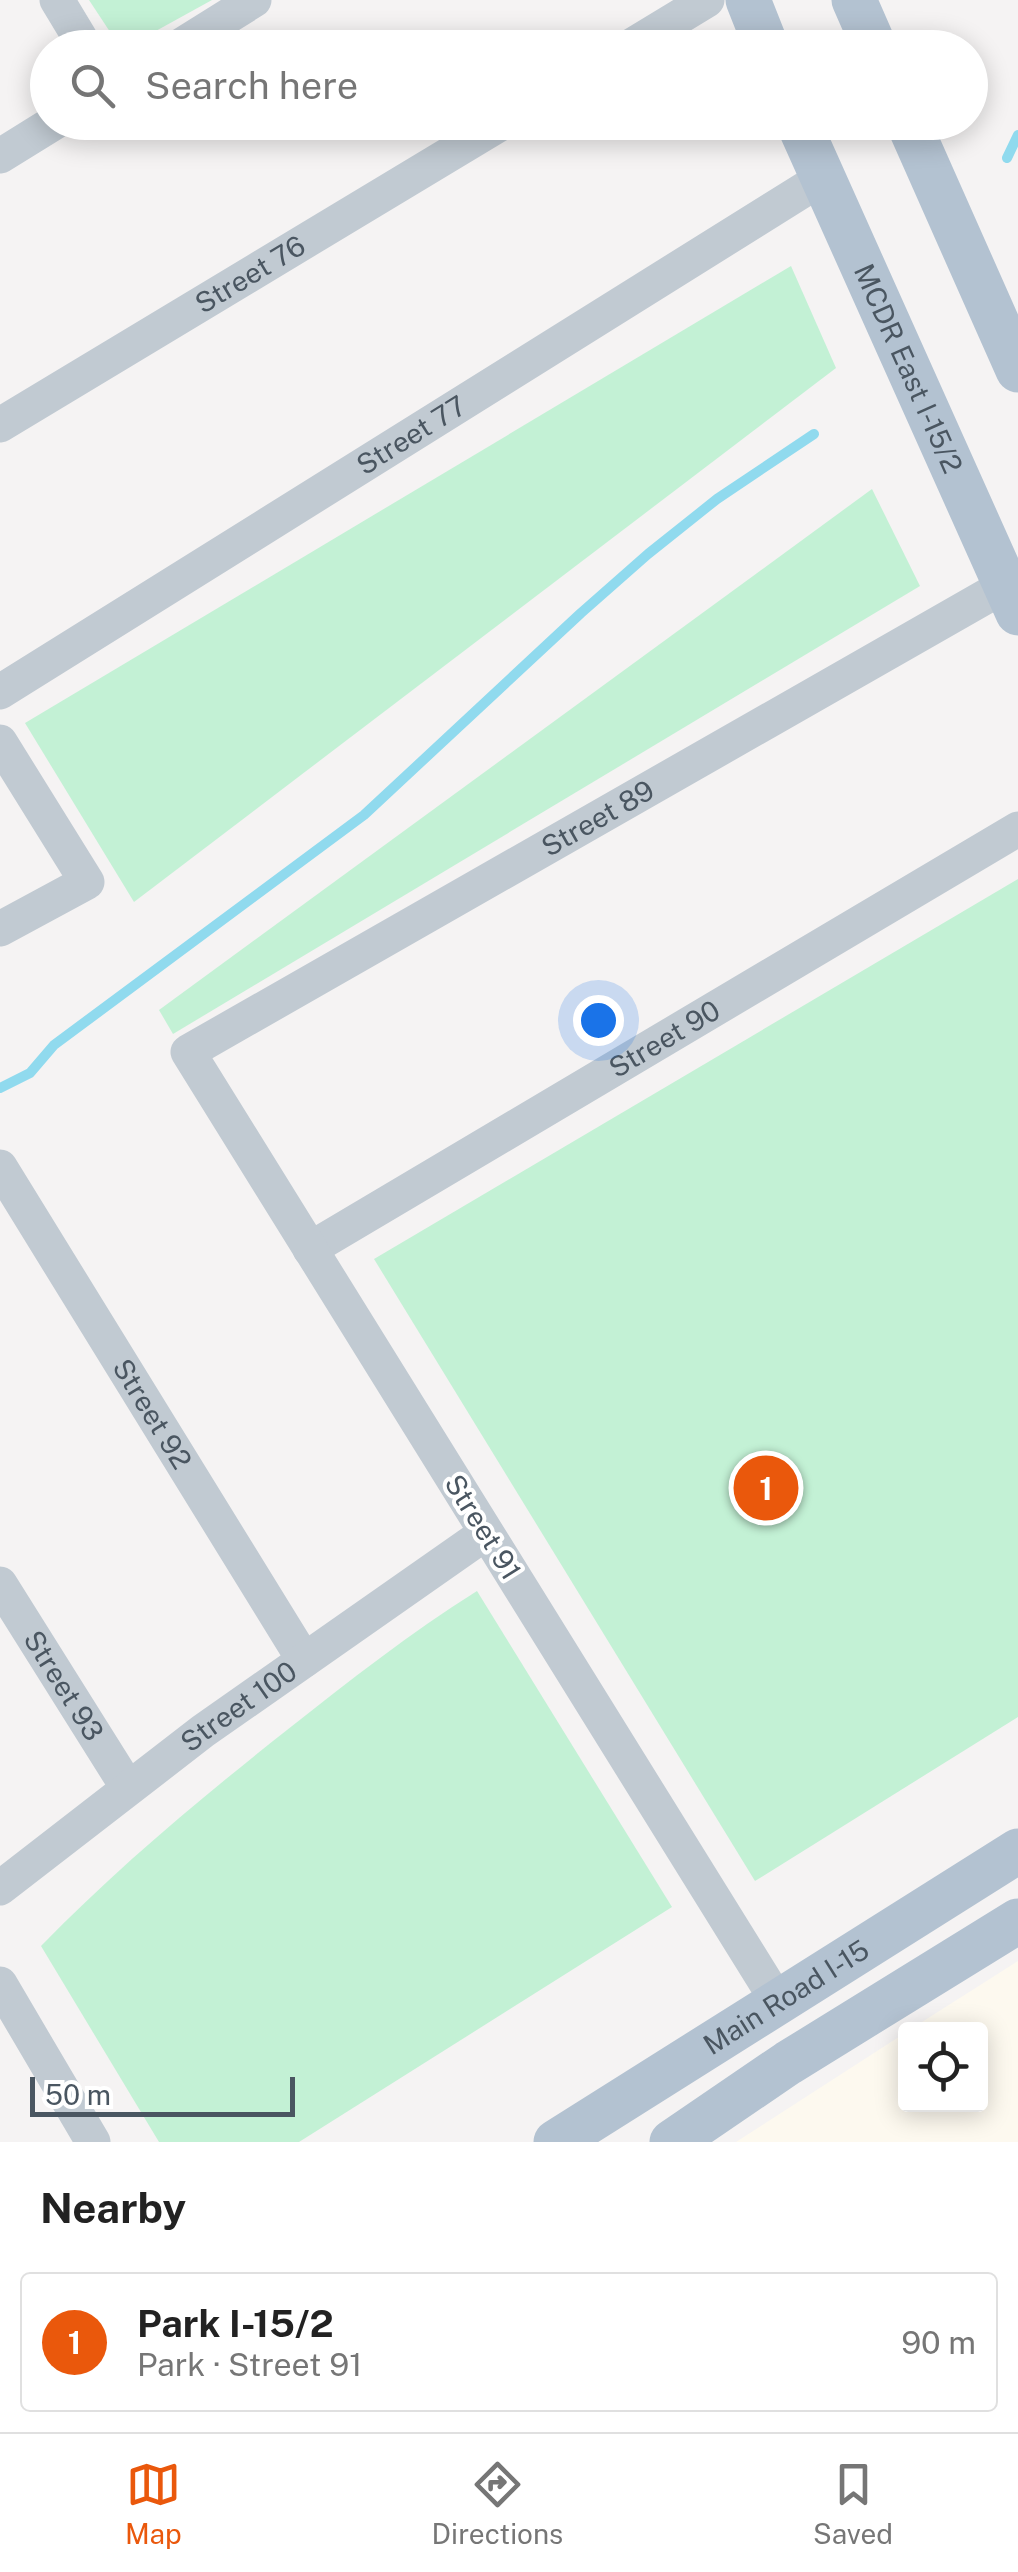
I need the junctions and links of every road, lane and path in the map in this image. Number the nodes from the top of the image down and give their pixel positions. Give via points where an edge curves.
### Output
1 (56, 0) edge
2 (254, 0) edge
3 (707, 0) edge
4 (748, 0) edge
5 (854, 0) edge
6 (75, 30) edge
7 (206, 30) edge
8 (658, 30) edge
9 (760, 30) edge
10 (867, 30) edge
11 (30, 137) edge
12 (474, 140) edge
13 (805, 140) edge
14 (916, 140) edge
15 (0, 156) edge
16 (821, 179) junction
17 (1018, 370) edge
18 (0, 425) edge
19 (1012, 599) edge
20 (0, 692) edge
21 (0, 742) edge
22 (1018, 829) edge
23 (0, 929) edge
24 (188, 1052) joint
25 (0, 1167) edge
26 (310, 1249) junction
27 (486, 1533) junction
28 (0, 1584) edge
29 (304, 1660) junction
30 (128, 1788) junction
31 (1018, 1851) edge
32 (0, 1888) edge
33 (1018, 1920) edge
34 (0, 1984) edge
35 (778, 2002) junction
36 (93, 2142) edge
37 (556, 2142) edge
38 (672, 2142) edge

1 - 6 street
2 - 7 street
3 - 8 street
4 - 9 main road
5 - 10 main road
11 - 15 street
12 - 18 street, Street 76
13 - 16 main road, MCDR East I-15/2
14 - 17 main road
16 - 19 main road, MCDR East I-15/2
16 - 20 street, Street 77
19 - 24 street, Street 89
21 - 23 street via 86,882
22 - 26 street, Street 90
24 - 26 street, Street 91
25 - 29 street, Street 92
26 - 27 street, Street 91
27 - 29 street, Street 100
27 - 35 street, Street 91
28 - 30 street, Street 93
29 - 30 street, Street 100
30 - 32 street, Street 100
31 - 35 main road, Main Road I-15
33 - 38 main road, Main Road I-15
34 - 36 street
35 - 37 main road, Main Road I-15

